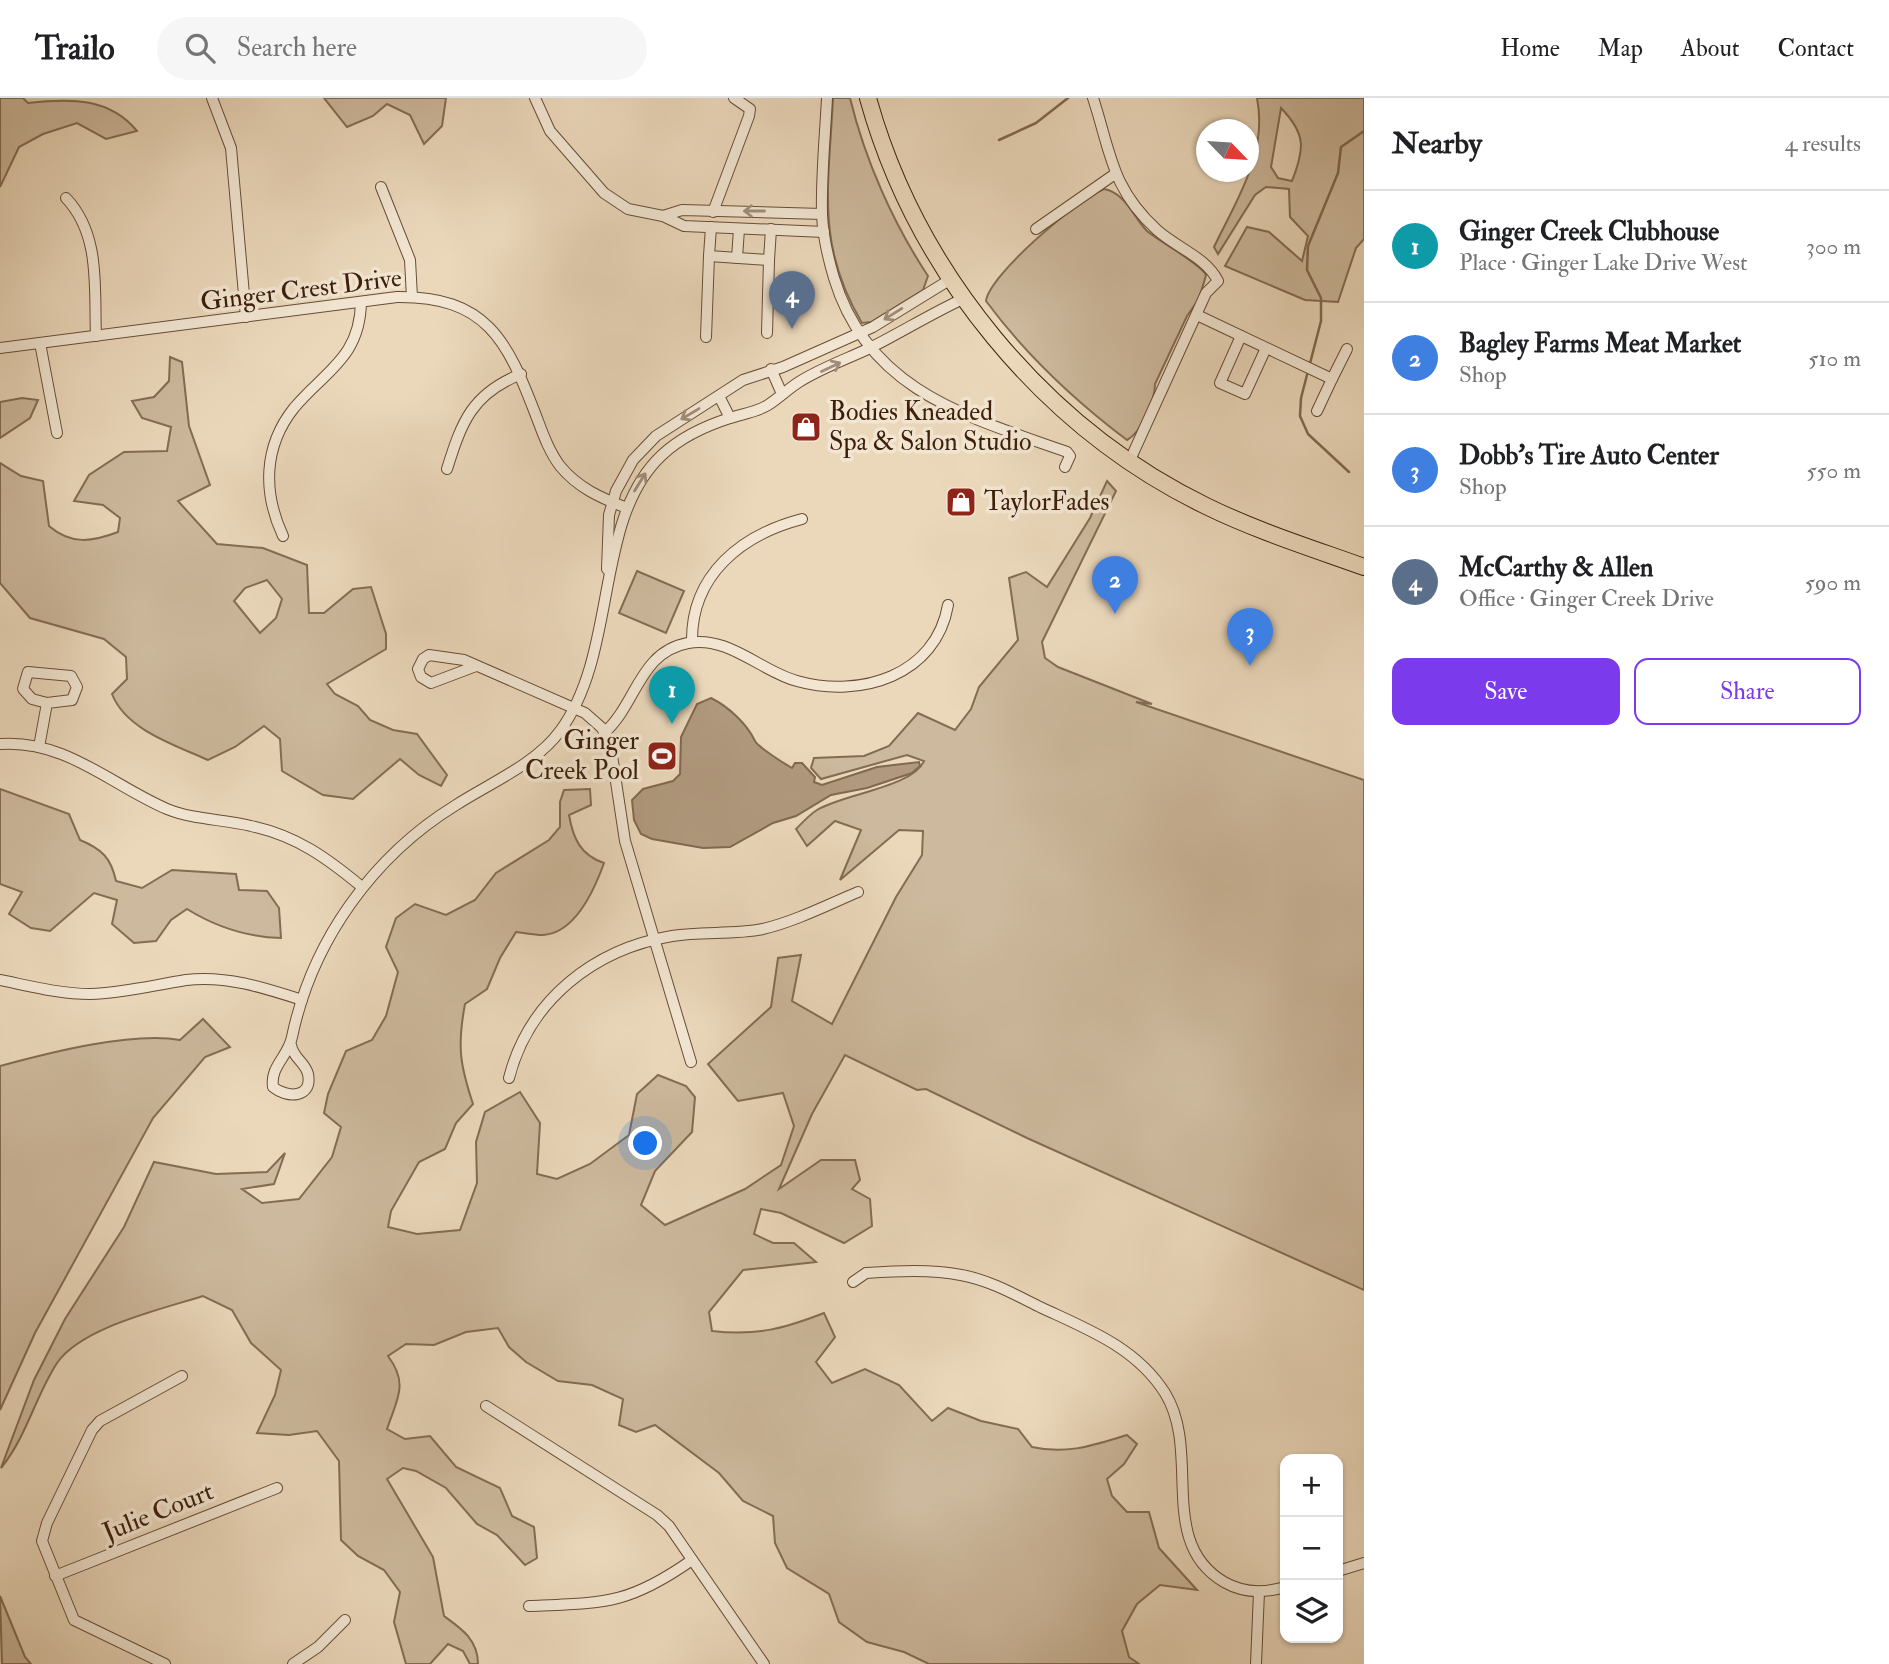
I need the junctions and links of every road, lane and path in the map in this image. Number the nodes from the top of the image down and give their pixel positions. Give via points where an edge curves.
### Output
1 (212, 98) edge
2 (535, 98) edge
3 (734, 98) edge
4 (827, 98) edge
5 (868, 98) edge
6 (1093, 98) edge
7 (1115, 174) junction
8 (381, 187) dead end
9 (66, 198) dead end
10 (713, 212) junction
11 (728, 212) junction
12 (822, 214) junction
13 (663, 216) junction
14 (711, 227) junction
15 (727, 228) junction
16 (739, 229) junction
17 (771, 229) junction
18 (1036, 229) dead end
19 (824, 232) junction
20 (709, 256) junction
21 (737, 258) junction
22 (769, 260) junction
23 (951, 279) junction
24 (412, 297) junction
25 (965, 298) junction
26 (361, 302) junction
27 (1197, 315) junction
28 (246, 317) junction
29 (767, 333) dead end
30 (860, 333) junction
31 (96, 336) junction
32 (1241, 336) junction
33 (706, 337) dead end
34 (40, 343) junction
35 (0, 348) edge
36 (871, 348) junction
37 (1266, 348) junction
38 (1347, 349) dead end
39 (771, 369) junction
40 (521, 374) junction
41 (1332, 379) junction
42 (782, 394) junction
43 (719, 396) junction
44 (1317, 411) dead end
45 (730, 418) junction
46 (57, 433) dead end
47 (1130, 460) junction
48 (1065, 467) dead end
49 (447, 469) dead end
50 (612, 502) junction
51 (627, 508) junction
52 (802, 519) dead end
53 (283, 536) dead end
54 (1364, 566) edge
55 (608, 594) junction
56 (948, 605) dead end
57 (692, 642) junction
58 (476, 666) junction
59 (47, 703) junction
60 (574, 707) junction
61 (604, 733) junction
62 (0, 744) edge
63 (38, 747) junction
64 (362, 887) junction
65 (858, 892) dead end
66 (653, 940) junction
67 (0, 980) edge
68 (302, 1000) junction
69 (291, 1045) junction
70 (691, 1062) dead end
71 (509, 1078) dead end
72 (853, 1282) dead end
73 (182, 1376) dead end
74 (485, 1406) dead end
75 (277, 1488) dead end
76 (692, 1560) junction
77 (1364, 1563) edge
78 (1343, 1569) edge
79 (55, 1576) junction
80 (1280, 1588) edge
81 (1259, 1592) junction
82 (529, 1606) dead end
83 (345, 1620) dead end
84 (165, 1664) edge
85 (293, 1664) edge
86 (764, 1664) edge
87 (1256, 1664) edge

1 - 28 street via 231,148
2 - 13 street via 550,131 604,193 628,209
3 - 10 street via 750,109 749,116
4 - 12 street
5 - 23 main road via 890,167
6 - 7 street
7 - 18 street
7 - 27 street via 1156,229 1212,269 1218,281 1206,293
8 - 24 street via 410,260
9 - 31 street via 81,216 91,243
10 - 11 street
10 - 13 street via 682,210
12 -> 11 street
11 - 15 street
12 - 19 street
13 - 14 street via 678,225
14 - 15 street
14 - 20 street
15 - 16 street
16 - 17 street
16 - 21 street
17 - 19 street
17 - 22 street
19 - 30 street via 838,292
20 - 21 street
20 - 33 street
21 - 22 street
22 - 29 street
23 - 25 main road
23 -> 30 street
24 - 26 street, Ginger Crest Drive
24 - 40 street, Ginger Crest Drive via 448,304 477,318 507,347
25 - 36 street
25 - 47 main road via 1021,368 1080,423
26 - 28 street, Ginger Crest Drive
26 - 53 street via 359,325 342,360 293,410 277,439 268,493
27 - 32 street
27 - 47 street
28 - 31 street, Ginger Crest Drive
30 - 36 street
30 - 39 street
31 - 34 street, Ginger Crest Drive
32 - 37 street
32 - 37 street via 1220,383 1245,394
34 - 35 street, Ginger Crest Drive
34 - 46 street
42 -> 36 street
36 - 48 street via 898,376 944,406 1067,452 1070,456
37 - 41 street
38 - 41 street
39 - 42 street
39 - 43 street
40 - 49 street via 493,387 472,407 458,432
40 - 50 street, Ginger Crest Drive via 558,464 582,487
41 - 44 street
42 - 45 street via 766,407
43 - 45 street
43 -> 50 street via 645,446 623,475
51 -> 45 street via 639,481 660,456 690,434
47 - 54 main road via 1206,506
50 - 51 street, Ginger Crest Drive
50 - 55 street
51 - 55 street
52 - 57 street via 759,533 720,564 698,597
55 - 60 street via 597,646
56 - 57 street via 936,643 918,660 890,677 856,685 796,681 733,651
57 - 61 street via 654,660 638,680 622,715
58 - 58 street via 431,683 418,669 429,655 447,655
58 - 60 street
59 - 59 street via 72,700 75,681 66,674 28,672 23,689 32,699
59 - 63 street
60 - 61 street
60 - 64 street via 543,751 434,818 401,844
61 - 66 street via 611,749 625,841
62 - 63 street
63 - 64 street via 87,763 170,810 296,840 320,852
64 - 68 street via 327,942
65 - 66 street via 761,929
66 - 70 street
66 - 71 street via 603,957 570,979 533,1024 513,1060
67 - 68 street via 88,994 221,980 261,986
68 - 69 street
69 - 69 street via 271,1079 273,1087 289,1097 299,1095 309,1077 292,1054
72 - 81 street via 866,1273 964,1275 1006,1290 1121,1347 1157,1381 1174,1411 1182,1443 1185,1524 1196,1557 1225,1583
73 - 79 street via 108,1414 92,1430 43,1532
74 - 76 street via 649,1509 668,1526
75 - 79 street, Julie Court
76 - 82 street via 657,1584 622,1599
76 - 86 street
77 - 78 street
79 - 84 street via 68,1612 80,1625
80 - 81 street
81 - 87 street
83 - 85 street

